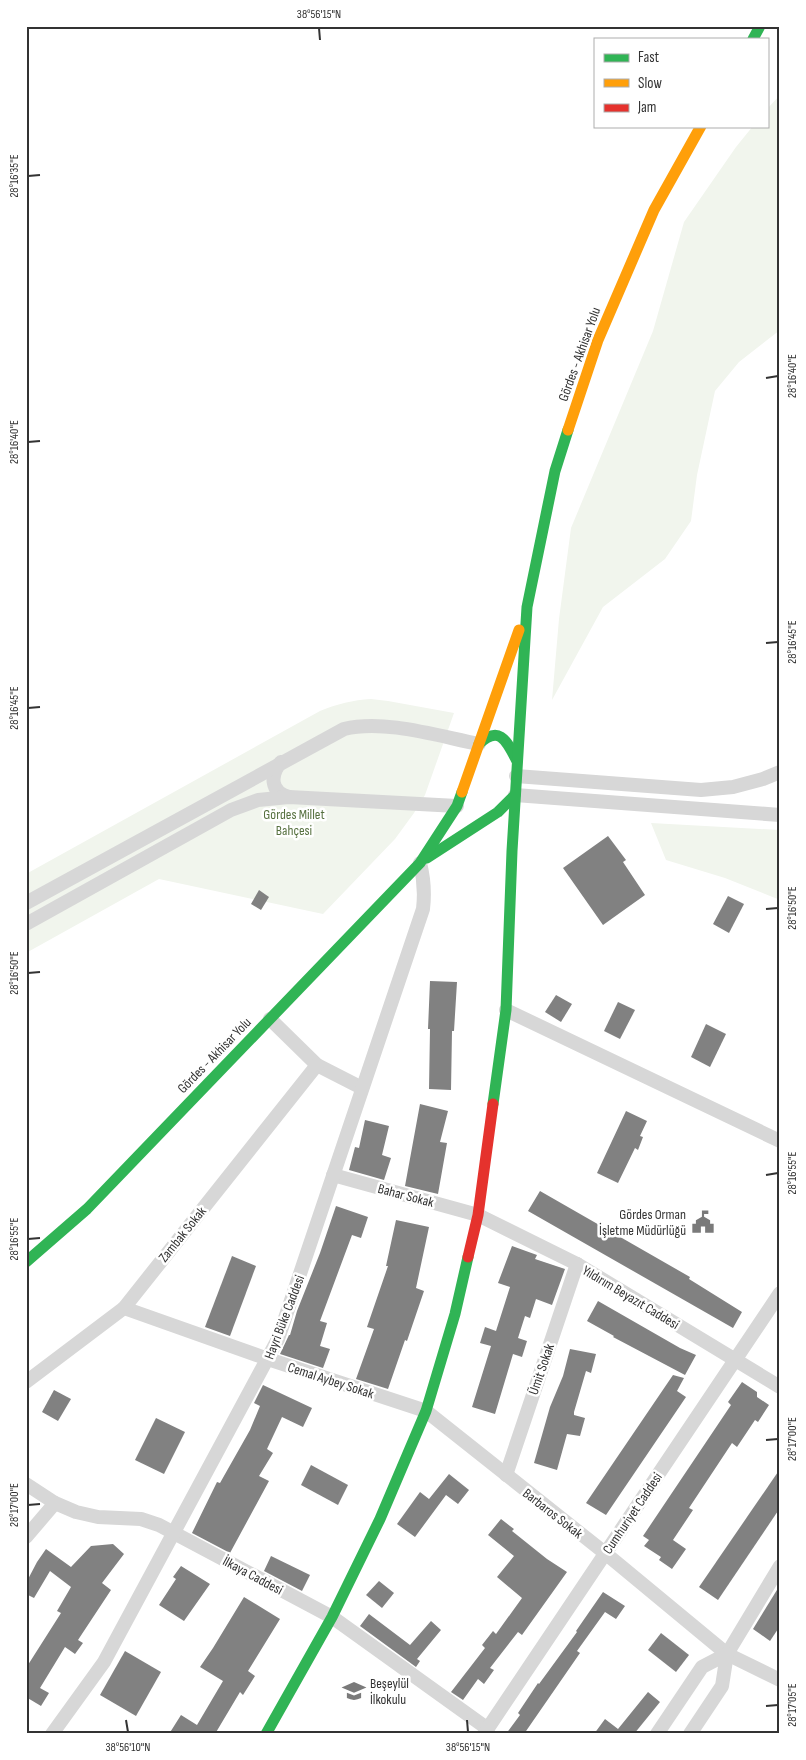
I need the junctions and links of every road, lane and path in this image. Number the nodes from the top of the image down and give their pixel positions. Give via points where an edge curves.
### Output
1 (760, 26) edge
2 (754, 38) edge
3 (701, 128) edge
4 (527, 607) junction
5 (479, 744) junction
6 (282, 761) junction
7 (517, 761) junction
8 (780, 772) edge
9 (516, 776) junction
10 (515, 795) junction
11 (289, 797) junction
12 (457, 806) junction
13 (780, 815) edge
14 (480, 823) junction
15 (512, 851) junction
16 (420, 863) junction
17 (26, 903) edge
18 (26, 924) edge
19 (506, 1010) junction
20 (270, 1018) junction
21 (317, 1066) junction
22 (362, 1088) junction
23 (780, 1141) edge
24 (333, 1175) junction
25 (478, 1214) junction
26 (26, 1262) edge
27 (577, 1264) junction
28 (780, 1293) edge
29 (124, 1308) junction
30 (268, 1359) junction
31 (736, 1360) junction
32 (26, 1382) edge
33 (780, 1387) edge
34 (426, 1411) junction
35 (506, 1475) junction
36 (26, 1484) edge
37 (55, 1503) junction
38 (174, 1533) junction
39 (26, 1537) edge
40 (605, 1553) junction
41 (780, 1566) edge
42 (332, 1617) junction
43 (727, 1654) junction
44 (780, 1680) edge
45 (486, 1731) edge
46 (52, 1734) edge
47 (266, 1734) edge
48 (657, 1734) edge
49 (690, 1734) edge

1 - 2 main road
3 - 4 main road, Gördes - Akhisar Yolu via 654,210 598,340 555,471
4 - 5 main road, Gördes - Akhisar Yolu
4 - 7 main road, Gördes - Akhisar Yolu
5 - 6 street via 384,726 358,725 331,734
5 - 7 main road via 488,735 500,735
5 - 12 main road, Gördes - Akhisar Yolu
6 - 11 street via 274,772 273,783 279,792
6 - 17 street
7 - 9 main road, Gördes - Akhisar Yolu
8 - 9 street via 734,787 701,790
9 - 10 main road, Gördes - Akhisar Yolu
10 - 13 street
10 - 14 main road, Gördes - Akhisar Yolu via 498,812
10 - 15 main road, Gördes - Akhisar Yolu
11 - 12 street
11 - 18 street via 258,800 231,810
12 - 14 main road, Gördes - Akhisar Yolu via 461,822
12 - 16 main road, Gördes - Akhisar Yolu
14 - 15 main road, Gördes - Akhisar Yolu via 500,825 509,837
14 - 16 main road, Gördes - Akhisar Yolu
15 - 19 main road
16 - 20 main road, Gördes - Akhisar Yolu
16 - 22 street, Hayri Büke Caddesi via 425,894 423,909
19 - 23 street
19 - 25 main road
20 - 21 street
20 - 26 main road, Gördes - Akhisar Yolu via 87,1208
21 - 22 street
21 - 29 street, Zambak Sokak
22 - 24 street, Hayri Büke Caddesi
24 - 25 street, Bahar Sokak
24 - 30 street, Hayri Büke Caddesi via 286,1317
25 - 27 street, Yıldırım Beyazıt Caddesi
25 - 34 main road via 455,1314
27 - 31 street, Yıldırım Beyazıt Caddesi
27 - 35 street, Ümit Sokak
28 - 31 street, Cumhuriyet Caddesi
29 - 30 street, Cemal Aybey Sokak
29 - 32 street, Zambak Sokak
30 - 34 street, Cemal Aybey Sokak
30 - 38 street, Hayri Büke Caddesi
31 - 33 street, Yıldırım Beyazıt Caddesi
31 - 40 street, Cumhuriyet Caddesi
34 - 35 street, Barbaros Sokak
34 - 42 main road via 380,1519
35 - 40 street, Barbaros Sokak
36 - 37 street, İlkaya Caddesi
37 - 38 street, İlkaya Caddesi via 76,1512 141,1519
37 - 39 street
38 - 42 street, İlkaya Caddesi
38 - 46 street, Hayri Büke Caddesi via 104,1662
40 - 43 street, Barbaros Sokak
40 - 45 street, Cumhuriyet Caddesi
41 - 43 street
42 - 45 street, İlkaya Caddesi
42 - 47 main road
43 - 44 street, Barbaros Sokak
43 - 48 street via 702,1667
43 - 49 street via 722,1686

